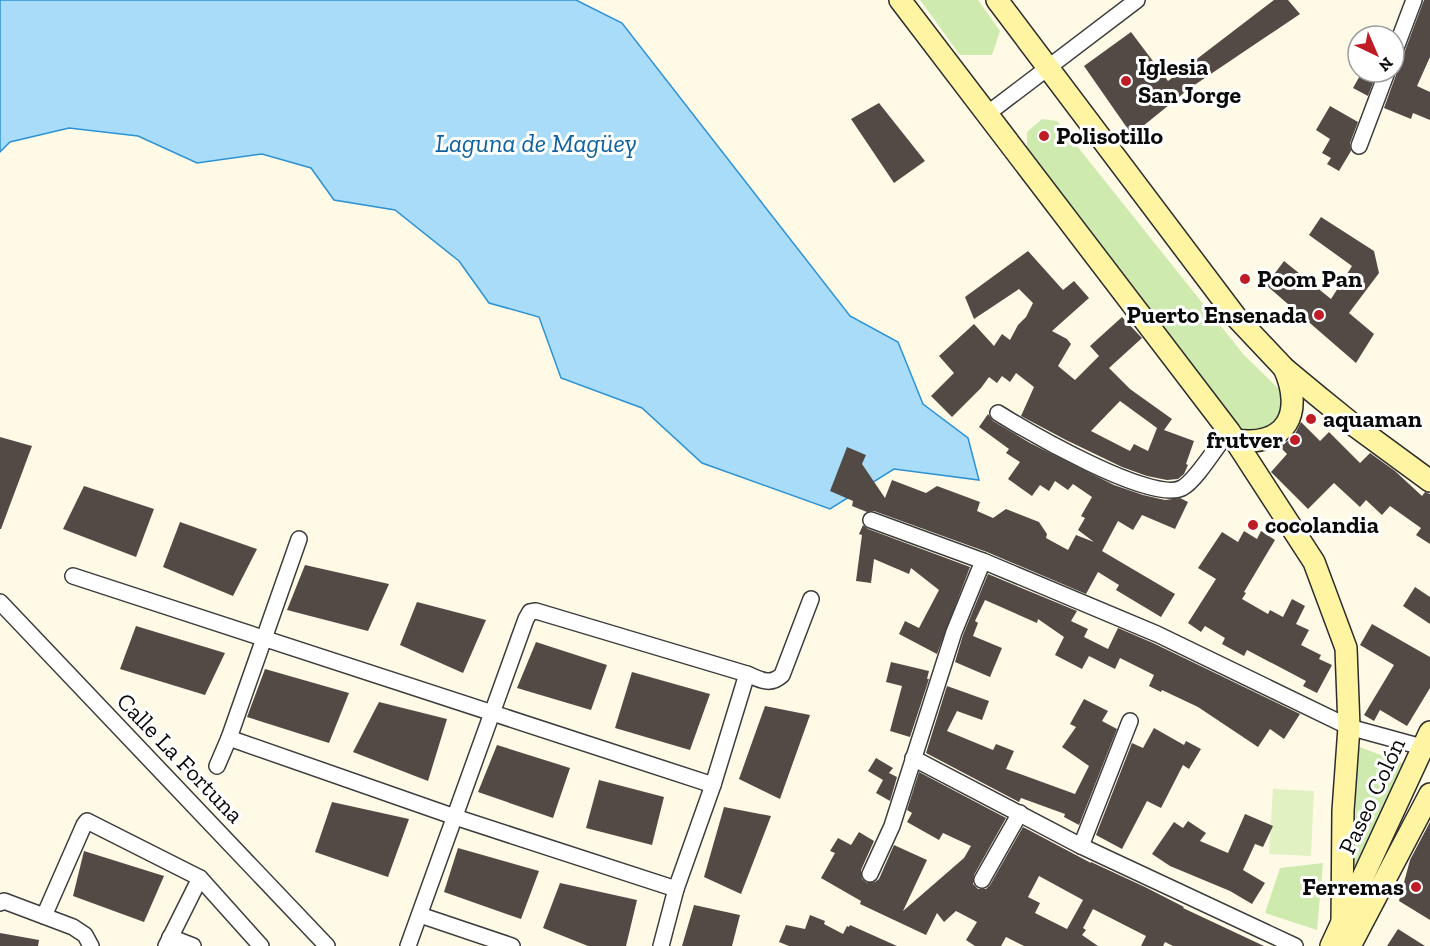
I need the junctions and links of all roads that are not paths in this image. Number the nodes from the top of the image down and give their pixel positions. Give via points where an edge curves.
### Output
1 (900, 0) edge
2 (997, 0) edge
3 (1137, 0) edge
4 (1414, 0) edge
5 (1405, 24) edge
6 (1048, 69) junction
7 (1382, 84) edge
8 (987, 114) junction
9 (1359, 146) dead end
10 (1284, 368) junction
11 (998, 413) dead end
12 (1232, 435) junction
13 (1430, 481) edge
14 (872, 520) dead end
15 (299, 539) dead end
16 (983, 561) junction
17 (74, 576) dead end
18 (811, 598) dead end
19 (0, 602) edge
20 (263, 638) junction
21 (747, 674) junction
22 (494, 712) junction
23 (1130, 721) dead end
24 (1349, 727) junction
25 (229, 738) junction
26 (1427, 742) edge
27 (913, 758) junction
28 (217, 766) dead end
29 (713, 785) junction
30 (1430, 794) edge
31 (1020, 813) junction
32 (455, 817) junction
33 (1081, 846) junction
34 (870, 874) dead end
35 (200, 878) junction
36 (982, 880) dead end
37 (676, 889) junction
38 (0, 903) edge
39 (420, 915) junction
40 (44, 916) junction
41 (1342, 923) junction
42 (168, 942) edge
43 (92, 946) edge
44 (193, 946) edge
45 (261, 946) edge
46 (327, 946) edge
47 (408, 946) edge
48 (512, 946) edge
49 (661, 946) edge
50 (1295, 946) edge
51 (1331, 946) edge
52 (1350, 946) edge

1 - 8 main road
2 - 6 main road
3 - 6 street
4 - 5 street
6 - 8 street
6 - 10 main road via 1236,317
7 - 9 street
8 - 12 main road
10 - 12 main road via 1293,392 1291,417 1262,441
10 - 13 main road
11 - 12 street via 1053,446 1140,485 1176,490 1189,483
12 - 24 main road via 1314,562 1346,648
14 - 16 street
15 - 20 street
16 - 24 street via 1157,634
16 - 27 street via 954,632
17 - 20 street
18 - 21 street via 782,675 768,683
19 - 46 street, Calle La Fortuna
20 - 22 street
20 - 25 street
21 - 22 street via 536,611 526,619
21 - 29 street
22 - 29 street
22 - 32 street
23 - 33 street
24 - 26 street
24 - 41 main road via 1342,811
25 - 28 street
25 - 32 street
26 - 41 main road, Paseo Colón
27 - 31 street
27 - 34 street via 892,826
29 - 37 street
30 - 52 main road, Paseo Colón
31 - 33 street
31 - 36 street
32 - 37 street
32 - 39 street
33 - 50 street
35 - 40 street via 87,821
35 - 42 street
35 - 45 street
37 - 49 street
38 - 40 street via 4,901
39 - 47 street
39 - 48 street
40 - 43 street via 73,927
41 - 51 main road, Paseo Colón
42 - 44 street

